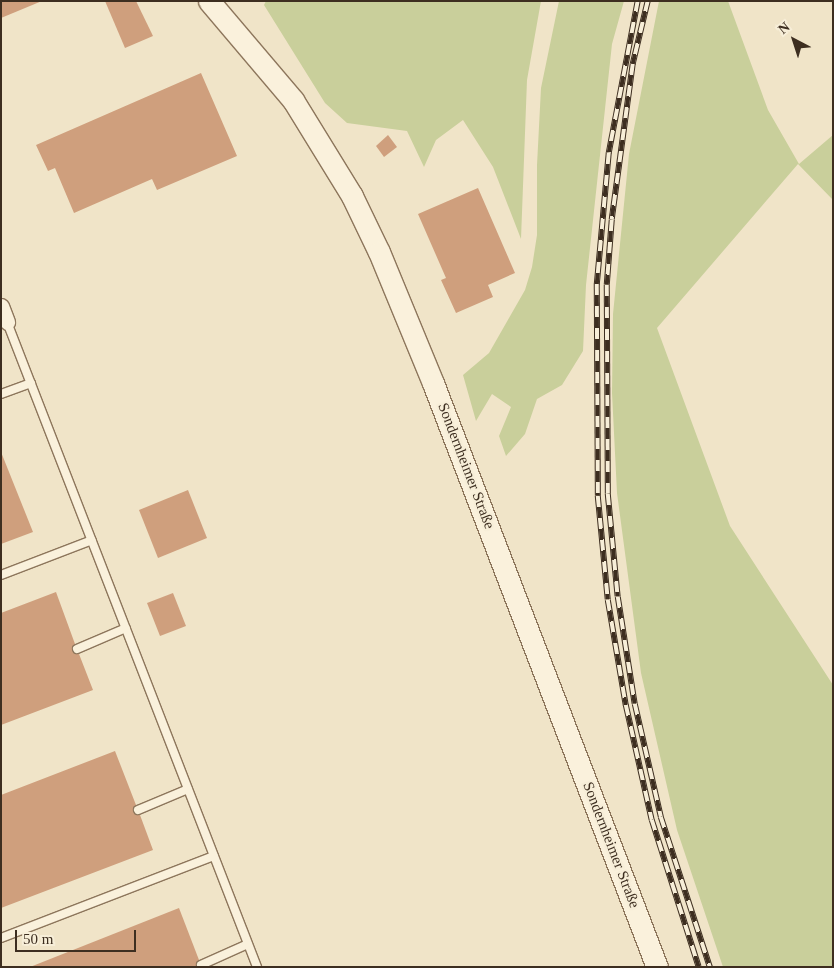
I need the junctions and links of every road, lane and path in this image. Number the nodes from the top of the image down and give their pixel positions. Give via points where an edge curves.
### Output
1 (209, 1) edge
2 (1, 306) edge
3 (7, 322) joint
4 (31, 383) junction
5 (1, 394) edge
6 (92, 540) junction
7 (1, 575) edge
8 (126, 628) junction
9 (77, 649) dead end
10 (188, 789) junction
11 (138, 810) dead end
12 (214, 856) junction
13 (1, 938) edge
14 (248, 944) junction
15 (201, 965) dead end
16 (257, 967) edge
17 (657, 967) edge

1 - 17 main road, Sondernheimer Straße via 292,100 352,196 379,252 437,392
2 - 3 street
3 - 4 lane
4 - 5 lane
4 - 6 lane
6 - 7 lane
6 - 8 lane
8 - 9 lane
8 - 10 lane
10 - 11 lane
10 - 12 lane
12 - 13 lane
12 - 14 lane
14 - 15 lane
14 - 16 lane

